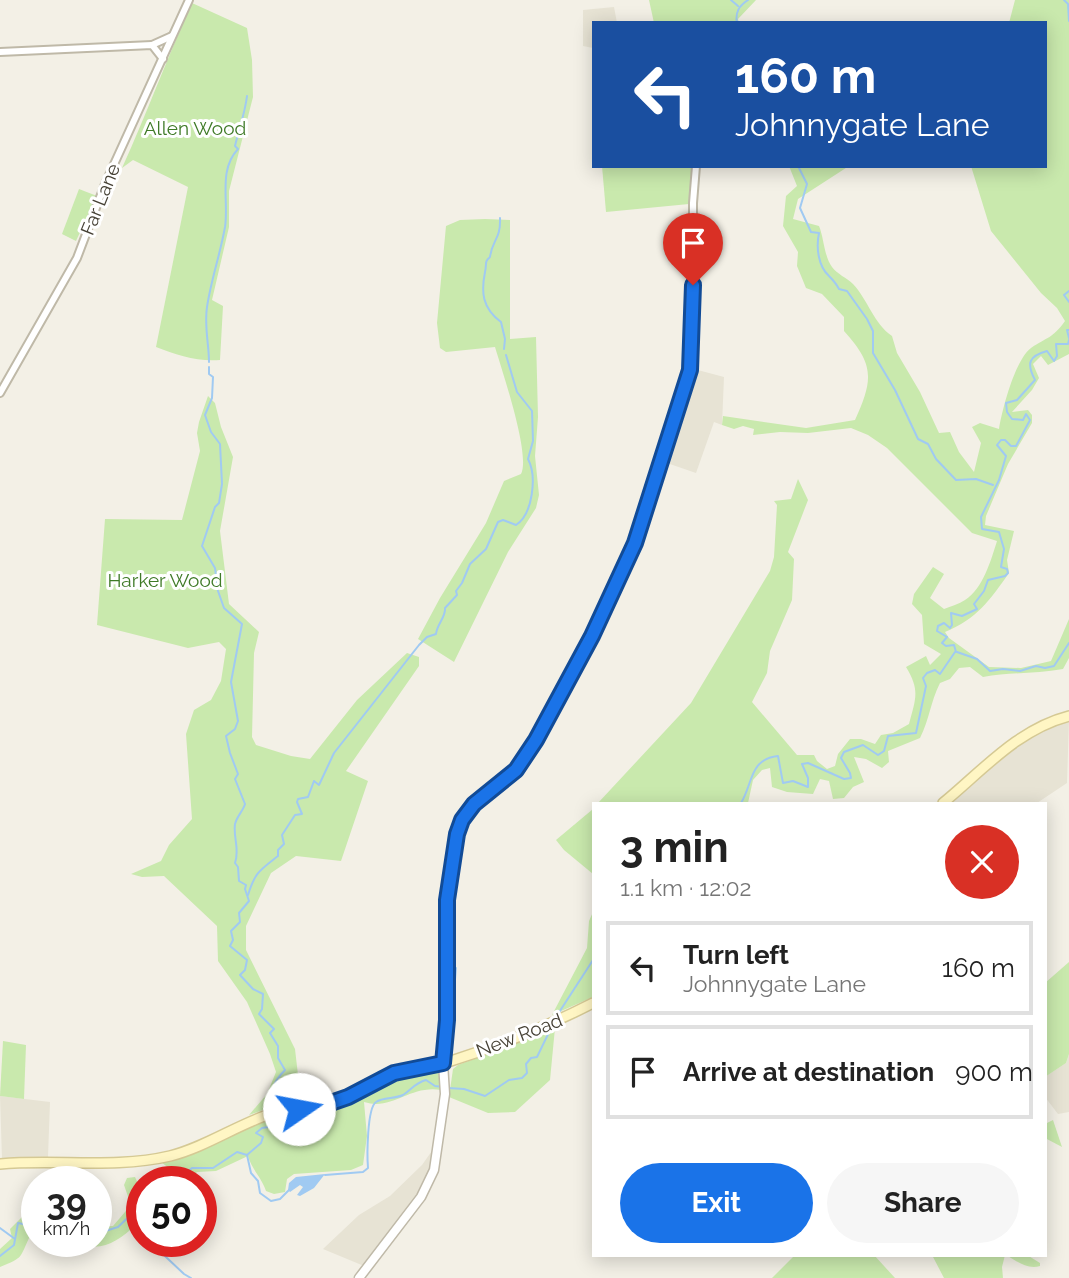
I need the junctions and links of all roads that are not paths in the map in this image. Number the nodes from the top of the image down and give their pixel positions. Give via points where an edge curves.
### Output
1 (189, 0) edge
2 (172, 36) junction
3 (152, 45) junction
4 (0, 52) edge
5 (163, 59) junction
6 (696, 168) edge
7 (0, 393) edge
8 (1069, 716) edge
9 (944, 802) edge
10 (592, 1004) edge
11 (443, 1063) junction
12 (0, 1164) edge
13 (359, 1278) edge

1 - 2 street, Far Lane
2 - 3 street
2 - 5 street, Far Lane
3 - 4 street
3 - 5 street
5 - 7 street, Far Lane via 77,258
6 - 11 street via 690,370 635,543 592,636 516,770 474,804 457,834 447,900
8 - 9 main road via 1032,730
10 - 11 main road, New Road
11 - 12 main road, New Road via 394,1073 322,1106 276,1112 171,1156 125,1162
11 - 13 street via 445,1094 434,1170 421,1197

